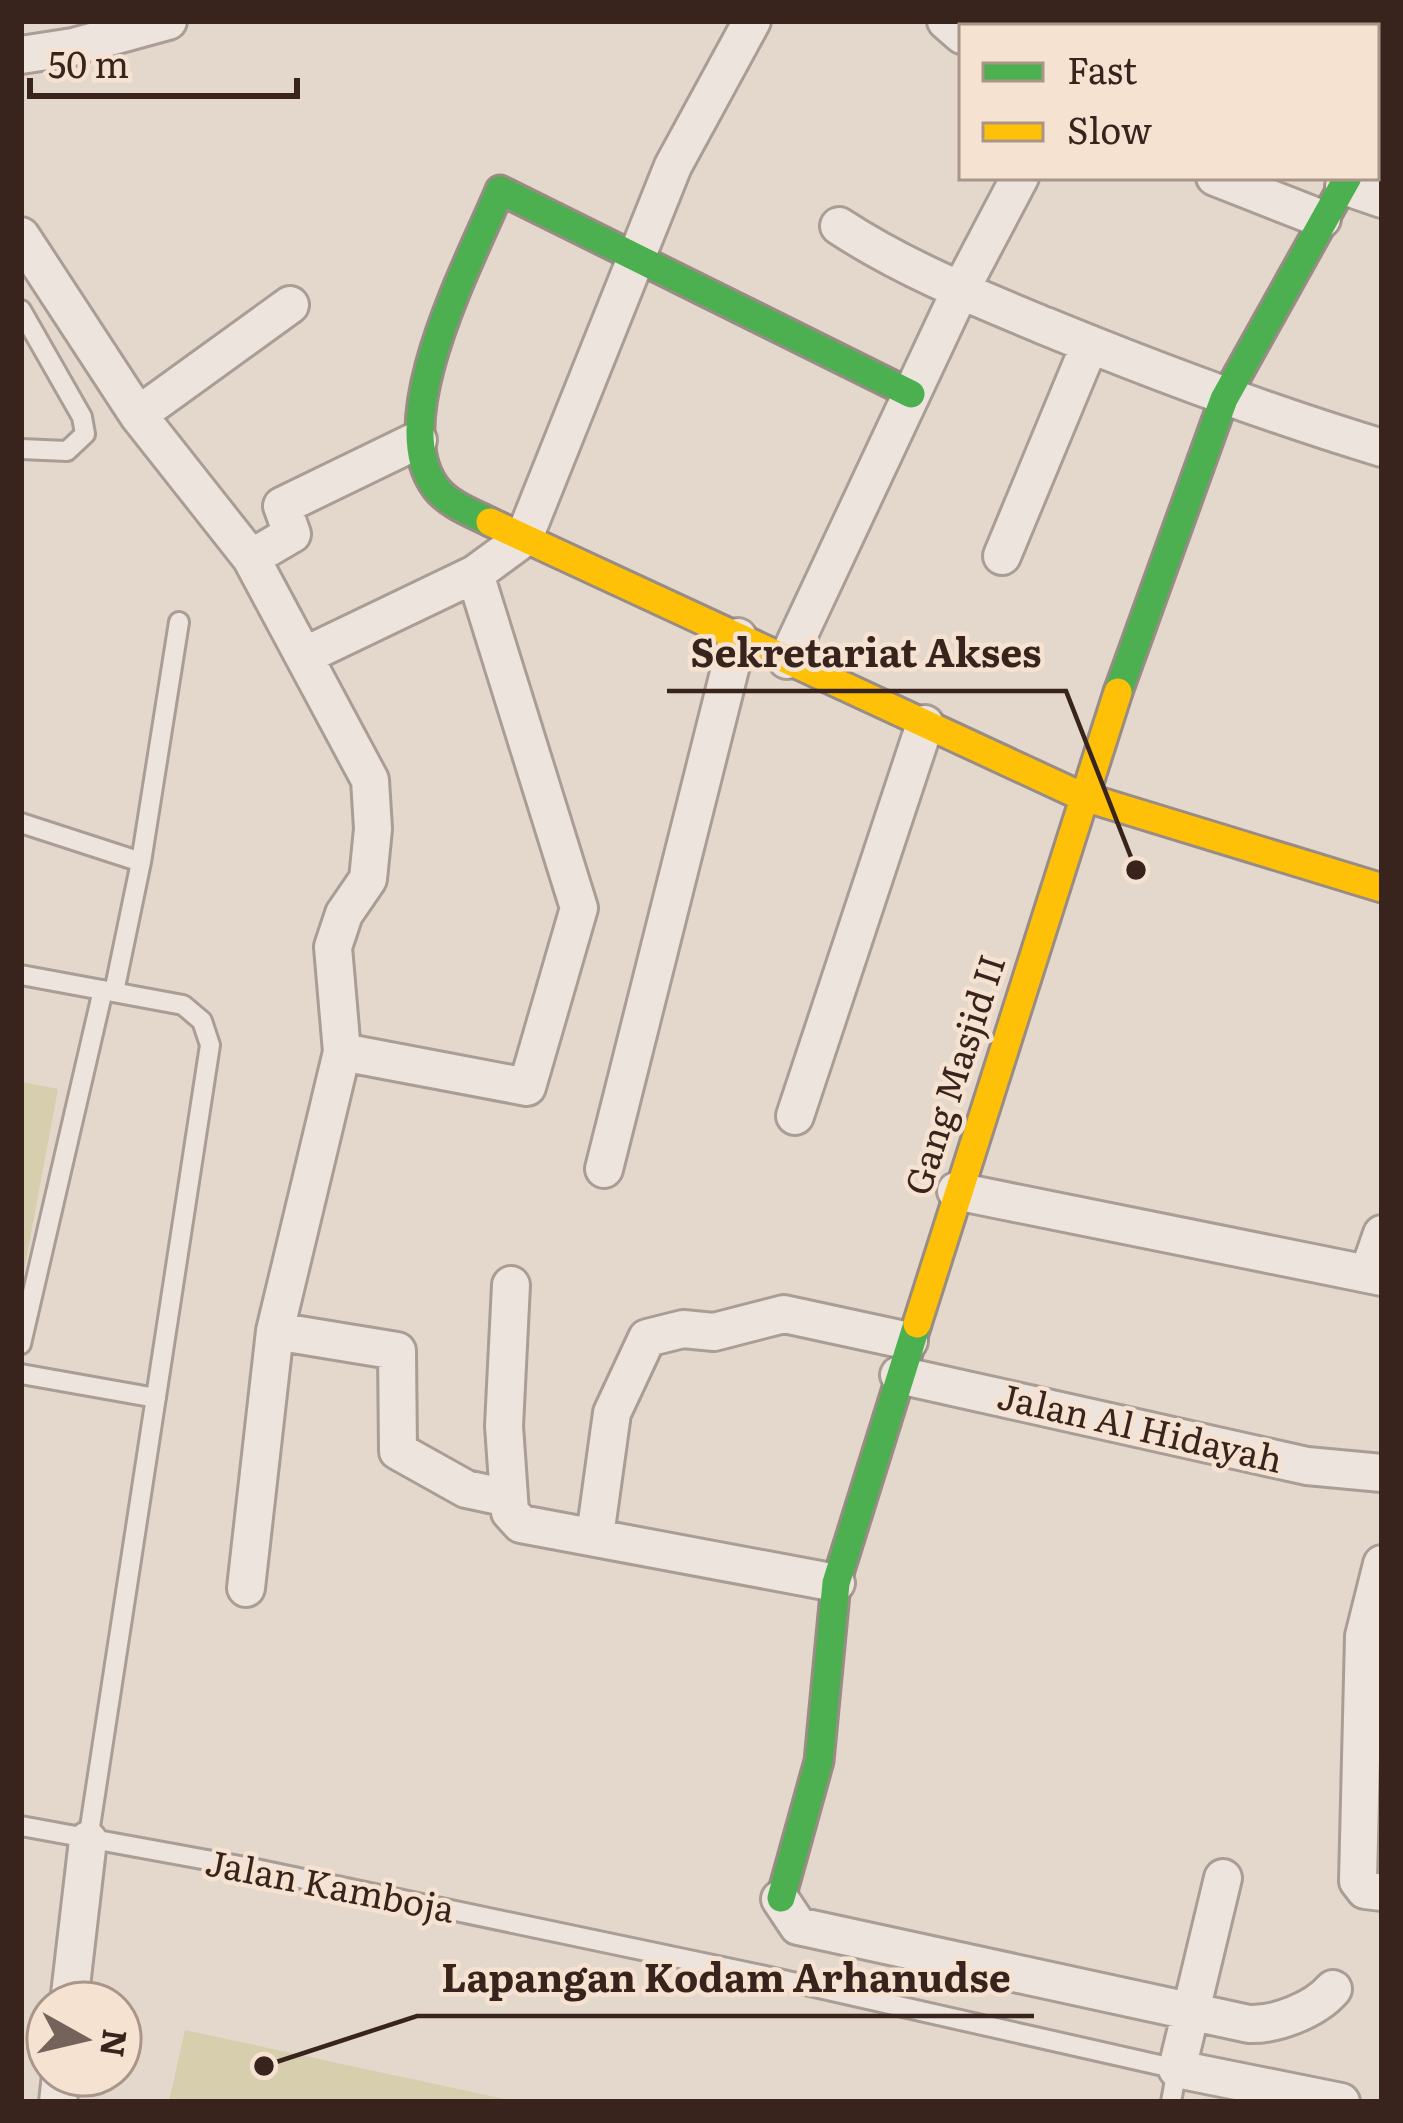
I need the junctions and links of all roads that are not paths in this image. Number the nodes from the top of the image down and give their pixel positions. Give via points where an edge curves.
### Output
1 (168, 21) edge
2 (752, 21) edge
3 (72, 34) edge
4 (21, 55) edge
5 (1019, 180) edge
6 (1223, 180) edge
7 (1346, 181) edge
8 (1382, 200) edge
9 (1322, 219) junction
10 (839, 226) dead end
11 (21, 236) edge
12 (637, 257) junction
13 (960, 291) junction
14 (290, 305) dead end
15 (21, 310) edge
16 (1090, 344) junction
17 (911, 394) junction
18 (1224, 399) junction
19 (137, 415) junction
20 (418, 440) junction
21 (1382, 448) edge
22 (21, 449) edge
23 (524, 538) junction
24 (1002, 556) dead end
25 (251, 558) junction
26 (475, 574) junction
27 (179, 622) dead end
28 (739, 637) junction
29 (304, 656) junction
30 (787, 660) junction
31 (925, 724) junction
32 (1081, 796) junction
33 (21, 823) edge
34 (141, 862) junction
35 (1382, 888) edge
36 (21, 975) edge
37 (108, 991) junction
38 (342, 1052) junction
39 (795, 1116) dead end
40 (604, 1169) dead end
41 (956, 1191) junction
42 (1382, 1234) edge
43 (1375, 1276) edge
44 (511, 1285) dead end
45 (275, 1331) junction
46 (21, 1343) edge
47 (904, 1358) junction
48 (21, 1374) edge
49 (156, 1398) junction
50 (1382, 1473) edge
51 (508, 1498) junction
52 (595, 1536) junction
53 (1382, 1564) edge
54 (836, 1583) junction
55 (246, 1588) dead end
56 (21, 1826) edge
57 (88, 1840) junction
58 (1222, 1878) dead end
59 (1382, 1892) edge
60 (781, 1898) joint
61 (72, 1979) edge
62 (1333, 1989) dead end
63 (1192, 2012) junction
64 (1174, 2086) edge
65 (1341, 2102) edge

1 - 3 street
2 - 12 street via 673,166
3 - 4 street
5 - 13 street
6 - 9 street
7 - 8 street
7 - 9 street, Gang Masjid II
9 - 18 street, Gang Masjid II
10 - 13 street
11 - 19 street
12 - 17 street
12 - 20 street via 500,190 432,366
12 - 23 street
13 - 16 street
13 - 17 street
14 - 19 street
15 - 22 lane via 85,434 67,451
16 - 18 street
16 - 24 street
17 - 30 street
18 - 21 street
18 - 32 street, Gang Masjid II
19 - 25 street
20 - 23 street via 436,488
20 - 25 street via 282,506 292,534
23 - 26 street
23 - 28 street
25 - 29 street
26 - 29 street
26 - 38 street via 579,908 527,1088
27 - 34 lane
28 - 30 street
28 - 40 street
29 - 38 street via 370,780 368,879 333,947
30 - 31 street
31 - 32 street
31 - 39 street
32 - 35 street
32 - 41 street, Gang Masjid II
33 - 34 lane
34 - 37 lane
36 - 37 lane
37 - 46 lane
37 - 49 lane via 183,1005 202,1021 210,1045
38 - 45 street
41 - 43 street
41 - 47 street, Gang Masjid II
42 - 43 street
44 - 51 street
45 - 51 street via 397,1351 398,1451 466,1489
45 - 55 street
47 - 50 street, Jalan Al Hidayah via 1307,1466
47 - 52 street, Jalan Al Hidayah via 784,1314 646,1338 612,1413
47 - 54 street, Gang Masjid II
48 - 49 lane
49 - 57 lane
51 - 52 street via 521,1524
52 - 54 street
53 - 59 street via 1364,1636 1358,1881
54 - 60 street, Gang Masjid II via 819,1761
56 - 57 lane, Jalan Kamboja
57 - 61 street
57 - 64 lane, Jalan Kamboja via 702,1962
58 - 63 street
60 - 63 street via 798,1926
62 - 63 street via 1263,2024
63 - 64 street
64 - 65 street, Jalan Kamboja

